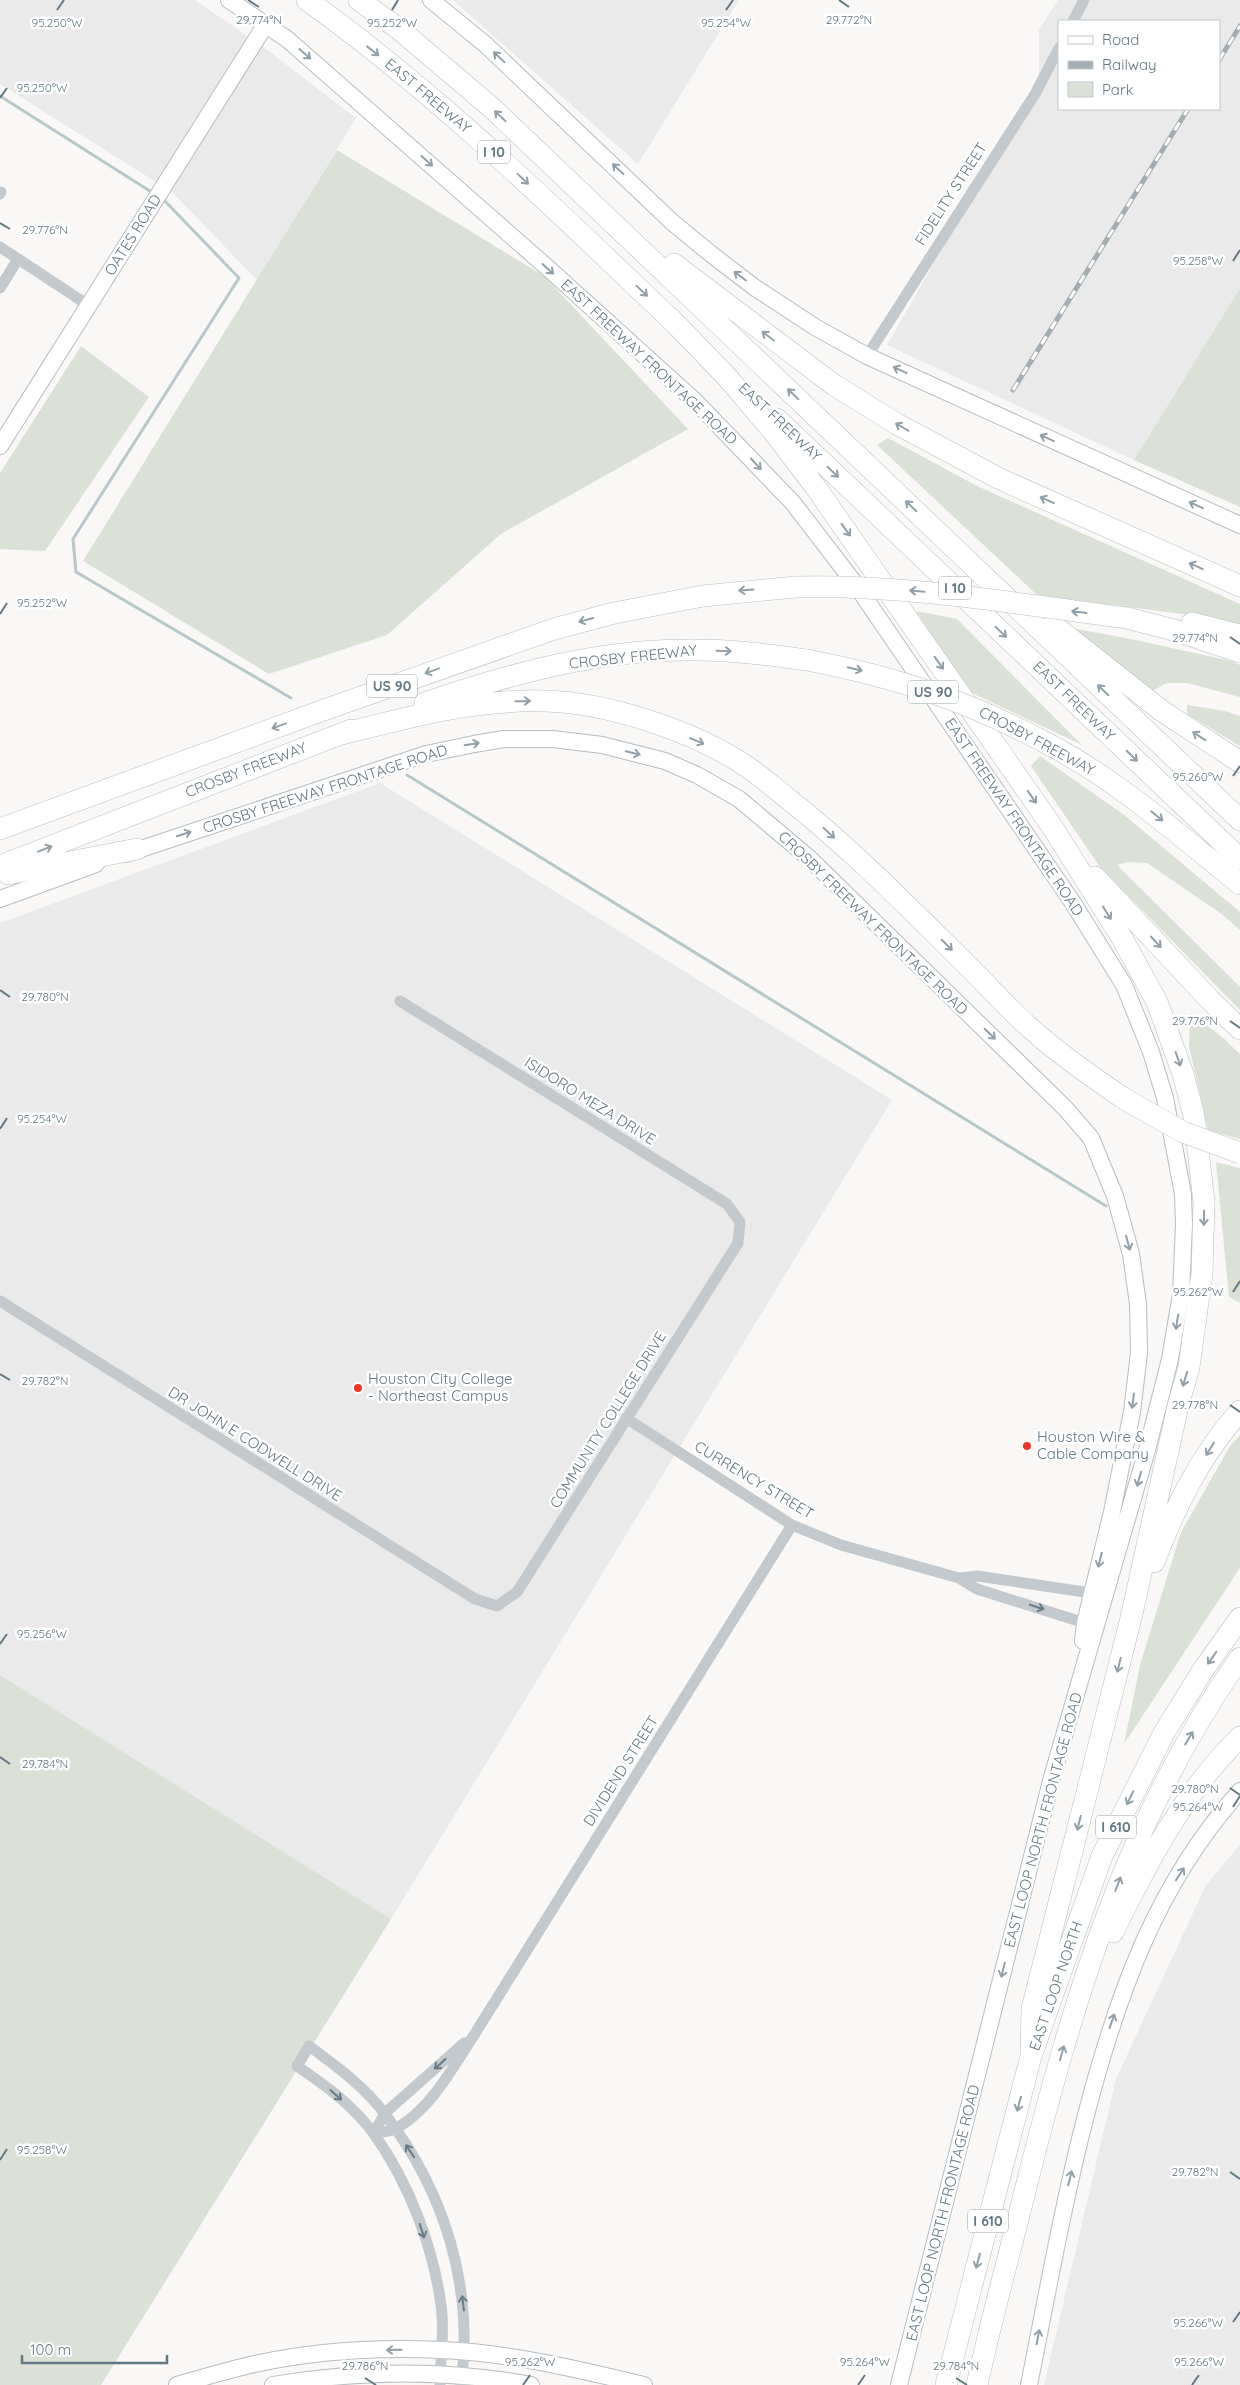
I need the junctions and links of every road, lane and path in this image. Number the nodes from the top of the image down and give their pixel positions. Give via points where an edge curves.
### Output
1 (229, 0) edge
2 (307, 0) edge
3 (360, 0) edge
4 (366, 0) edge
5 (431, 0) edge
6 (1084, 0) edge
7 (1074, 20) edge
8 (266, 24) junction
9 (399, 29) junction
10 (1058, 50) edge
11 (587, 197) junction
12 (0, 247) edge
13 (18, 259) junction
14 (0, 288) edge
15 (88, 305) junction
16 (670, 318) junction
17 (867, 356) junction
18 (0, 446) edge
19 (1240, 525) edge
20 (946, 540) junction
21 (1240, 586) edge
22 (1175, 625) junction
23 (1240, 635) edge
24 (1240, 652) edge
25 (338, 735) junction
26 (1240, 762) edge
27 (1240, 820) edge
28 (1052, 828) junction
29 (0, 829) edge
30 (137, 849) junction
31 (1240, 859) edge
32 (0, 866) edge
33 (0, 875) edge
34 (1240, 884) edge
35 (0, 899) edge
36 (400, 1001) dead end
37 (1240, 1029) edge
38 (1240, 1153) edge
39 (738, 1243) joint
40 (1184, 1256) joint
41 (0, 1300) edge
42 (1240, 1411) edge
43 (626, 1418) junction
44 (792, 1525) junction
45 (959, 1578) junction
46 (1022, 1583) junction
47 (1091, 1593) junction
48 (1017, 1601) junction
49 (497, 1606) joint
50 (1131, 1618) junction
51 (1240, 1618) edge
52 (1085, 1623) junction
53 (1240, 1658) edge
54 (1078, 1686) junction
55 (1240, 1737) edge
56 (1240, 1791) edge
57 (1074, 2013) junction
58 (476, 2032) junction
59 (1031, 2056) junction
60 (385, 2113) junction
61 (395, 2129) junction
62 (374, 2133) junction
63 (443, 2350) junction
64 (462, 2351) junction
65 (274, 2361) junction
66 (440, 2379) edge
67 (594, 2379) edge
68 (462, 2380) edge
69 (278, 2384) edge
70 (177, 2385) edge
71 (531, 2385) edge
72 (644, 2385) edge
73 (900, 2385) edge
74 (946, 2385) edge
75 (977, 2385) edge
76 (1029, 2385) edge

1 - 8 main road, EAST FREEWAY FRONTAGE ROAD
2 -> 16 highway, EAST FREEWAY / I 10 via 481,140
3 - 9 highway, EAST FREEWAY / I 10
4 - 9 highway
17 -> 5 main road via 754,287 711,254 672,222 486,45
6 - 7 street
8 - 15 main road, OATES ROAD
8 -> 40 main road, EAST FREEWAY FRONTAGE ROAD via 346,90 697,403 792,503 856,585 1073,903 1124,985 1151,1052 1165,1098 1183,1194
11 -> 9 highway, EAST FREEWAY / I 10 via 492,108
10 - 17 street, FIDELITY STREET via 1034,94
20 -> 11 highway, EAST FREEWAY / I 10
21 -> 11 highway via 1000,479 897,424 834,385
12 - 13 street
13 - 14 street
13 - 15 street
15 - 18 main road, OATES ROAD
16 -> 28 highway via 727,377 812,482
16 -> 31 highway, EAST FREEWAY / I 10
19 -> 17 main road
26 -> 20 highway via 1139,694
27 -> 20 highway, EAST FREEWAY / I 10
22 - 23 highway
22 - 24 highway, CROSBY FREEWAY / US 90
22 -> 29 highway, CROSBY FREEWAY / US 90, bridge via 928,592 844,586 703,596 614,613 554,629
32 -> 25 highway, CROSBY FREEWAY / US 90
25 -> 34 highway, CROSBY FREEWAY / US 90, bridge via 506,676 580,661 695,650 738,651 807,660 906,683 1004,720 1103,777
25 -> 38 highway, bridge via 428,713 483,704 546,701 626,714 715,748 746,766 816,820 1036,1033 1081,1070 1183,1132
28 -> 37 highway
28 -> 50 highway via 1132,955 1166,1025 1194,1116 1204,1202 1202,1272 1189,1367
30 - 33 highway
30 - 35 main road, CROSBY FREEWAY FRONTAGE ROAD
30 -> 47 main road, CROSBY FREEWAY FRONTAGE ROAD via 426,754 504,739 553,738 637,754 689,772 739,799 809,858 1065,1108 1091,1138 1115,1196 1131,1254 1138,1304 1139,1353 1132,1412 1112,1512
36 - 39 street, ISIDORO MEZA DRIVE via 726,1204 740,1222
39 - 43 street, COMMUNITY COLLEGE DRIVE
40 -> 54 main road, EAST LOOP NORTH FRONTAGE ROAD via 1176,1328 1162,1399
41 - 49 street, DR JOHN E CODWELL DRIVE via 475,1599
42 -> 50 highway via 1219,1435 1188,1484
43 - 44 street, CURRENCY STREET
43 - 49 street, COMMUNITY COLLEGE DRIVE via 517,1592
44 - 45 street, CURRENCY STREET via 841,1545
44 - 58 street, DIVIDEND STREET
45 - 46 street, CURRENCY STREET via 978,1576
45 - 48 street, CURRENCY STREET via 977,1589
46 - 47 street, CURRENCY STREET
46 - 48 street
47 - 52 main road, CROSBY FREEWAY FRONTAGE ROAD
48 -> 52 street, CURRENCY STREET
50 -> 59 highway via 1032,2009
51 -> 59 highway, EAST LOOP NORTH / I 610 via 1164,1733 1102,1856
52 - 54 main road, CROSBY FREEWAY FRONTAGE ROAD
57 -> 53 highway, EAST LOOP NORTH / I 610 via 1098,1939 1144,1823 1186,1743
54 -> 73 main road, EAST LOOP NORTH FRONTAGE ROAD via 1052,1777
55 - 57 highway via 1214,1762 1181,1807 1149,1860
76 -> 56 main road via 1069,2184 1117,2008 1140,1948 1166,1896 1207,1833
75 -> 57 highway, EAST LOOP NORTH / I 610 via 1045,2112
58 -> 60 street, DIVIDEND STREET
58 - 61 street, DIVIDEND STREET via 438,2089 422,2108
59 -> 74 highway, EAST LOOP NORTH / I 610
60 - 61 street
60 - 62 street, DIVIDEND STREET
60 -> 62 street via 341,2070 309,2046 298,2066 326,2086
61 - 62 street, DIVIDEND STREET
64 -> 61 street via 464,2311 458,2266 448,2228 431,2186
62 -> 63 street via 421,2225 435,2271
63 - 64 main road
63 -> 65 main road via 390,2349
63 - 66 street
64 - 67 main road via 552,2363
64 - 68 street
65 - 69 main road
65 - 70 main road
66 - 68 main road
66 - 69 main road via 367,2374
67 - 72 main road
68 - 71 main road

